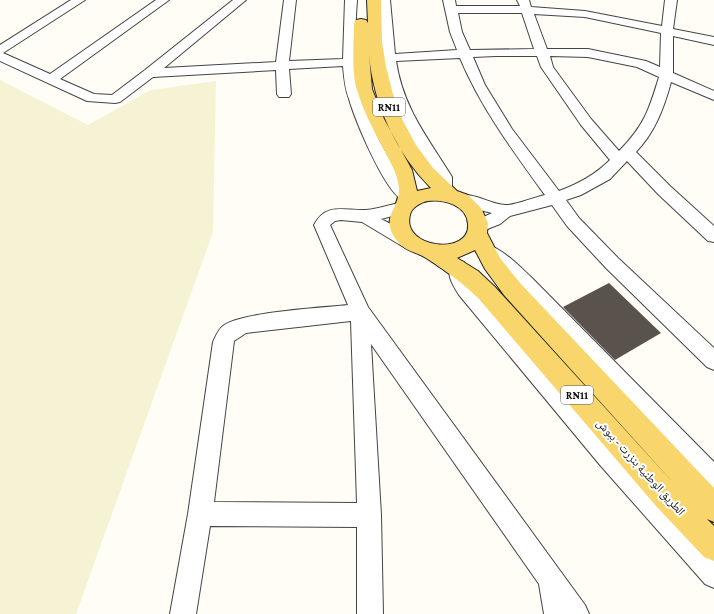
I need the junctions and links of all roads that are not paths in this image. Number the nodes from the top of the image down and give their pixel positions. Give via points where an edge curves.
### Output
1 (79, 0) edge
2 (163, 0) edge
3 (240, 0) edge
4 (290, 0) edge
5 (350, 0) edge
6 (360, 0) edge
7 (374, 0) edge
8 (384, 0) edge
9 (589, 0) edge
10 (671, 0) edge
11 (450, 5) edge
12 (525, 5) edge
13 (585, 14) junction
14 (667, 30) junction
15 (714, 41) edge
16 (0, 50) edge
17 (541, 52) junction
18 (465, 53) junction
19 (0, 56) edge
20 (389, 58) junction
21 (350, 62) junction
22 (282, 66) junction
23 (150, 73) junction
24 (666, 74) junction
25 (51, 79) junction
26 (284, 94) dead end
27 (714, 96) edge
28 (623, 156) junction
29 (452, 195) junction
30 (556, 198) junction
31 (405, 202) junction
32 (505, 211) junction
33 (366, 216) junction
34 (713, 232) edge
35 (481, 236) junction
36 (408, 241) junction
37 (432, 252) junction
38 (458, 267) junction
39 (360, 312) junction
40 (714, 361) edge
41 (714, 479) edge
42 (714, 508) edge
43 (200, 514) junction
44 (369, 515) junction
45 (714, 547) edge
46 (714, 575) edge
47 (551, 580) junction
48 (183, 614) edge
49 (370, 614) edge
50 (557, 614) edge
51 (576, 614) edge

1 - 16 street
2 - 25 street
3 - 23 street
4 - 22 street
5 - 21 street
6 - 31 main road, RN11 via 364,89 376,119 403,170 408,188
7 - 29 main road, RN11 via 378,67 386,100 416,158 430,177
8 - 20 street
9 - 13 street
10 - 14 street
11 - 12 street
11 - 18 street via 456,32
12 - 13 street
12 - 17 street
13 - 14 street
14 - 15 street
14 - 24 street
17 - 18 street
17 - 24 street via 588,53 641,64
17 - 28 street via 547,67 586,122
18 - 20 street
18 - 30 street via 478,85 506,131
19 - 25 street
20 - 29 street via 392,79 405,114 441,171
21 - 22 street
21 - 31 street via 354,97
22 - 23 street
22 - 26 street
23 - 25 street via 115,99 109,100 92,98
24 - 27 street
24 - 28 street via 649,125 640,139
28 - 30 street via 604,175
28 - 34 street
29 - 31 main road via 425,195
29 - 32 street
29 - 35 main road, RN11 via 477,216
30 - 32 street
30 - 40 street via 573,222 612,263
31 - 33 street
31 - 36 main road, RN11 via 398,224
32 - 35 street
33 - 36 street
33 - 39 street via 338,215 329,217 322,225
35 - 37 main road, RN11 via 456,250
35 - 41 street via 500,260
35 - 42 main road, الطريق الوطنية بنزرت - ببوش / RN11 via 499,273 512,289
36 - 37 main road, RN11
37 - 38 main road, الطريق الوطنية بنزرت - ببوش / RN11
38 - 45 main road, الطريق الوطنية بنزرت - ببوش / RN11 via 487,293
38 - 46 street via 457,274 466,290 613,463
39 - 43 street via 245,325 229,332 225,337
39 - 44 street
39 - 47 street
43 - 44 street
43 - 48 street
44 - 49 street
47 - 50 street
47 - 51 street

